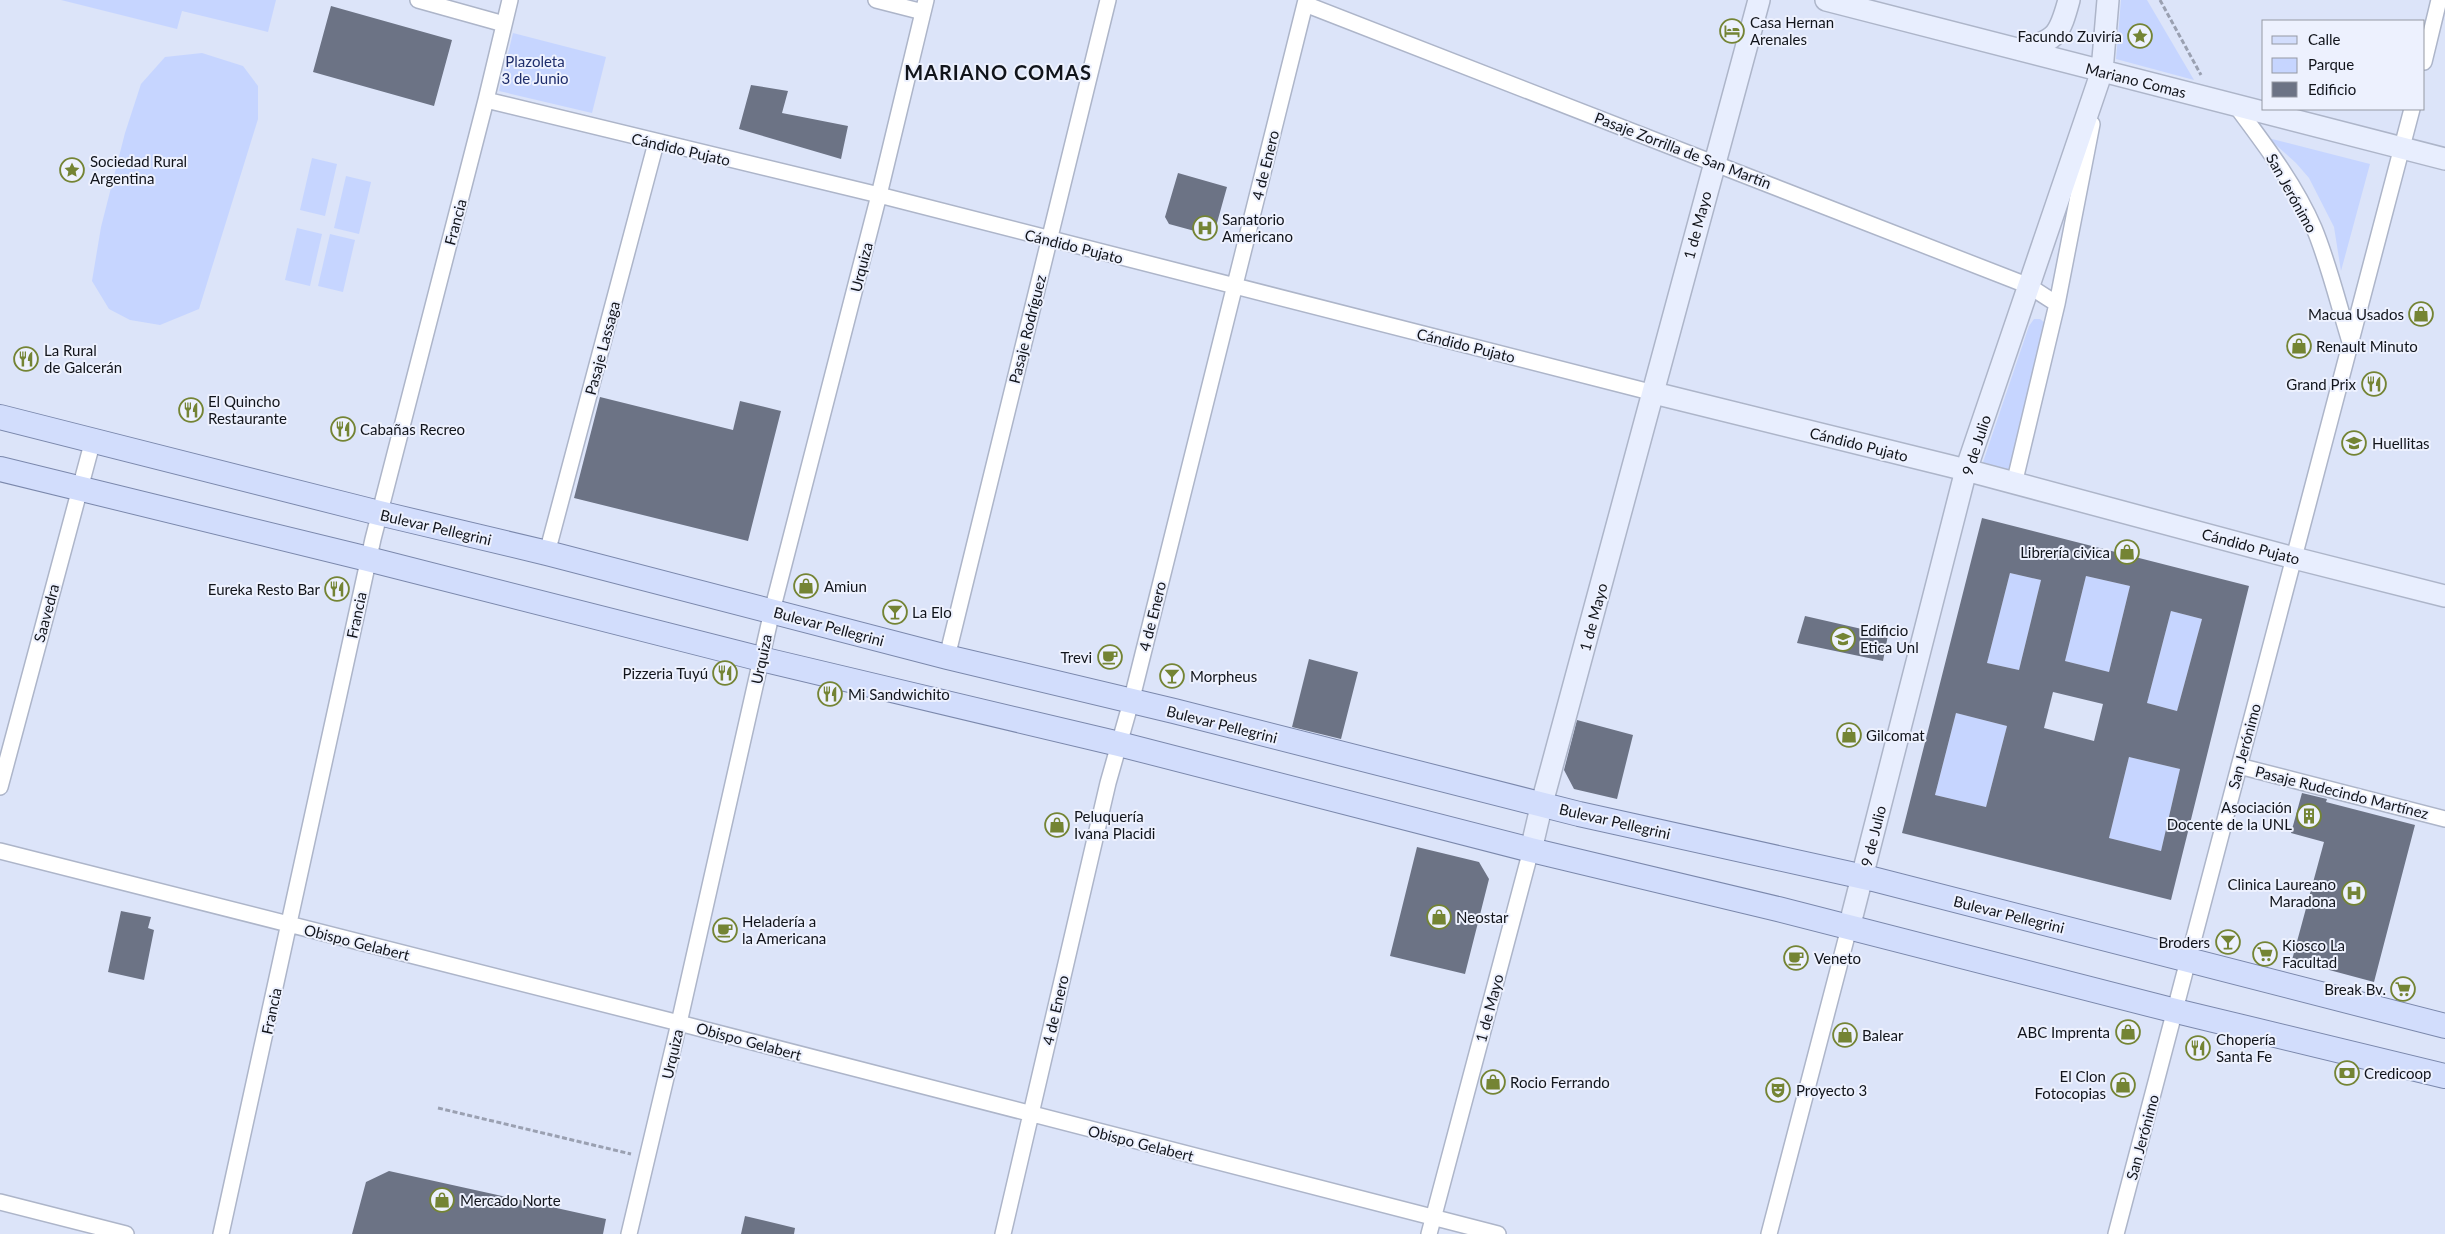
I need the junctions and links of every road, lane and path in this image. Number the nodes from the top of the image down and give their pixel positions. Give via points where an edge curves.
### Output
1 (418, 0) edge
2 (510, 0) edge
3 (876, 0) edge
4 (1108, 0) edge
5 (1759, 0) edge
6 (1826, 0) edge
7 (2069, 0) edge
8 (2108, 0) edge
9 (2160, 0) edge
10 (2439, 0) edge
11 (1306, 2) edge
12 (925, 6) edge
13 (504, 24) junction
14 (2022, 49) junction
15 (2425, 58) edge
16 (2102, 71) junction
17 (486, 100) junction
18 (2214, 100) junction
19 (2236, 106) junction
20 (2412, 110) edge
21 (656, 143) junction
22 (2402, 147) junction
23 (2445, 159) edge
24 (1713, 162) junction
25 (879, 195) junction
26 (1049, 239) junction
27 (1235, 286) junction
28 (2029, 286) junction
29 (2057, 304) junction
30 (2352, 344) junction
31 (1654, 393) junction
32 (0, 417) edge
33 (93, 440) junction
34 (0, 469) edge
35 (1966, 470) junction
36 (2014, 484) junction
37 (80, 488) junction
38 (379, 513) junction
39 (547, 553) junction
40 (2294, 558) junction
41 (368, 559) junction
42 (2445, 596) edge
43 (772, 611) junction
44 (947, 657) junction
45 (762, 659) junction
46 (1131, 702) junction
47 (1119, 744) junction
48 (2239, 766) junction
49 (0, 787) edge
50 (1542, 803) junction
51 (2445, 819) edge
52 (1531, 850) junction
53 (0, 851) edge
54 (1863, 877) junction
55 (290, 925) junction
56 (1849, 928) junction
57 (2189, 961) junction
58 (2176, 1011) junction
59 (679, 1023) junction
60 (2445, 1026) edge
61 (2445, 1076) edge
62 (438, 1108) dead end
63 (1031, 1115) junction
64 (646, 1157) junction
65 (0, 1202) edge
66 (1434, 1218) junction
67 (126, 1234) edge
68 (222, 1234) edge
69 (629, 1234) edge
70 (1003, 1234) edge
71 (1430, 1234) edge
72 (1498, 1234) edge
73 (1769, 1234) edge
74 (2116, 1234) edge

1 - 13 street
2 - 13 street, Francia
3 - 12 street
4 - 26 street, Pasaje Rodríguez
5 - 24 main road, 1 de Mayo
6 - 14 main road, Mariano Comas
7 - 14 main road via 2053,39
8 - 16 main road, 9 de Julio
9 - 18 path
10 - 15 street
11 - 24 street, Pasaje Zorrilla de San Martín
11 - 27 street, 4 de Enero
12 - 25 street, Urquiza
13 - 17 street, Francia
14 - 16 main road, Mariano Comas
16 - 18 main road, Mariano Comas
16 - 28 main road, 9 de Julio
16 - 29 street
17 - 21 street, Cándido Pujato
17 - 38 street, Francia
18 - 19 main road, Mariano Comas
19 - 22 main road, Mariano Comas
19 - 30 street, San Jerónimo via 2275,160 2314,229
20 - 22 street, San Jerónimo
21 - 25 street, Cándido Pujato
21 - 39 street, Pasaje Lassaga
22 - 23 main road, Mariano Comas
22 - 30 street, San Jerónimo
24 - 28 street, Pasaje Zorrilla de San Martín
24 - 31 main road, 1 de Mayo
25 - 26 street, Cándido Pujato
25 - 43 street, Urquiza
26 - 27 street, Cándido Pujato
26 - 44 street, Pasaje Rodríguez
27 - 31 street, Cándido Pujato
27 - 46 street, 4 de Enero
28 - 29 street, Pasaje Zorrilla de San Martín
28 - 35 main road, 9 de Julio
29 - 36 street
30 - 40 street, San Jerónimo
31 - 35 main road, Cándido Pujato
31 - 50 main road, 1 de Mayo
32 - 33 main road, Bulevar Pellegrini
33 - 37 street, Saavedra
33 - 38 main road, Bulevar Pellegrini
34 - 37 main road
35 - 36 main road, Cándido Pujato
35 - 54 main road, 9 de Julio
36 - 40 main road, Cándido Pujato
37 - 41 main road
37 - 49 street, Saavedra
38 - 39 main road, Bulevar Pellegrini
38 - 41 street, Francia
39 - 43 main road, Bulevar Pellegrini
40 - 42 main road, Cándido Pujato
40 - 48 street, San Jerónimo
41 - 45 main road
41 - 55 street, Francia
43 - 44 main road, Bulevar Pellegrini
43 - 45 street, Urquiza
44 - 46 main road, Bulevar Pellegrini
45 - 47 main road
45 - 59 street, Urquiza
46 - 47 street, 4 de Enero
46 - 50 main road, Bulevar Pellegrini
47 - 52 main road
47 - 63 street, 4 de Enero
48 - 51 street, Pasaje Rudecindo Martínez
48 - 57 street, San Jerónimo
50 - 52 main road, 1 de Mayo
50 - 54 main road, Bulevar Pellegrini
52 - 56 main road
52 - 66 street, 1 de Mayo
53 - 55 street, Obispo Gelabert
54 - 56 main road, 9 de Julio
54 - 57 main road, Bulevar Pellegrini
55 - 59 street, Obispo Gelabert
55 - 68 street, Francia
56 - 58 main road
56 - 73 street, 9 de Julio
57 - 58 street, San Jerónimo
57 - 60 main road, Bulevar Pellegrini
58 - 61 main road
58 - 74 street, San Jerónimo
59 - 63 street, Obispo Gelabert
59 - 64 street, Urquiza
62 - 64 path
63 - 66 street, Obispo Gelabert
63 - 70 street, 4 de Enero
64 - 69 street, Urquiza
65 - 67 street
66 - 71 street, 1 de Mayo
66 - 72 street, Obispo Gelabert

